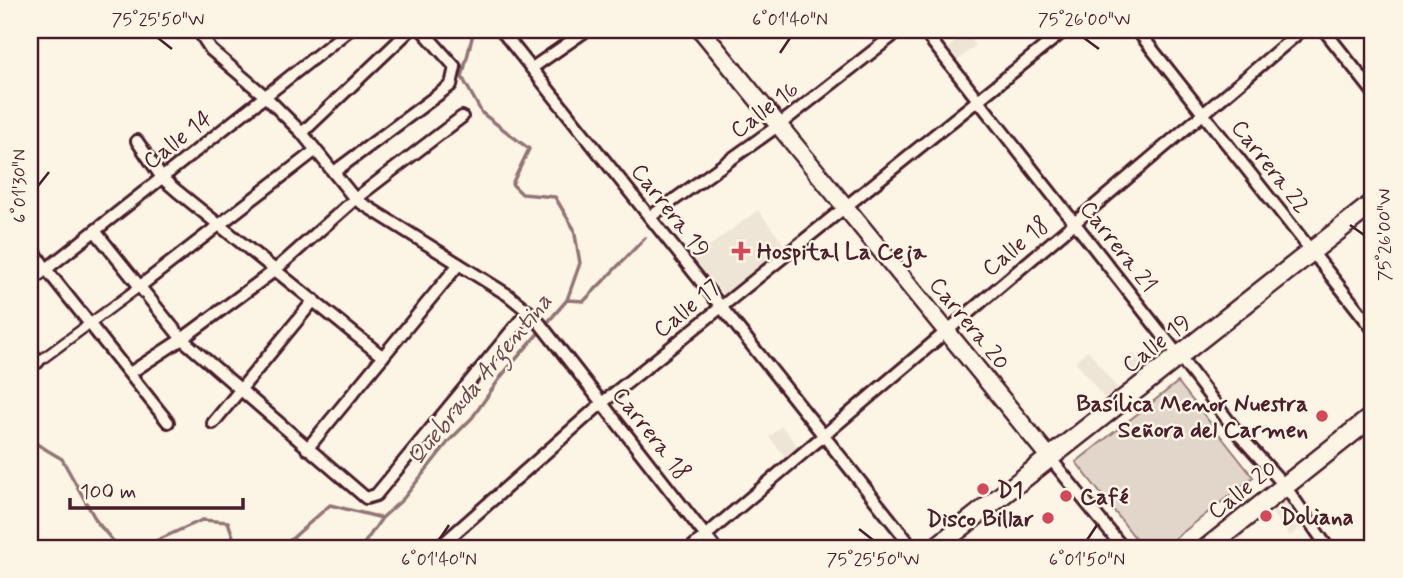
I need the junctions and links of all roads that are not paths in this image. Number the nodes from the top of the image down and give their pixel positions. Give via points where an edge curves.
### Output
1 (198, 30) edge
2 (349, 30) edge
3 (410, 30) edge
4 (422, 30) edge
5 (501, 30) edge
6 (586, 30) edge
7 (701, 30) edge
8 (900, 30) edge
9 (923, 30) edge
10 (1065, 30) edge
11 (1136, 30) edge
12 (1302, 30) edge
13 (1324, 30) edge
14 (532, 68) junction
15 (1373, 92) edge
16 (265, 96) junction
17 (978, 100) junction
18 (1203, 114) junction
19 (462, 117) dead end
20 (779, 125) junction
21 (302, 133) junction
22 (137, 141) dead end
23 (316, 150) junction
24 (334, 172) junction
25 (162, 178) junction
26 (355, 199) junction
27 (1373, 202) edge
28 (845, 206) junction
29 (650, 217) junction
30 (1075, 223) junction
31 (217, 225) junction
32 (95, 230) junction
33 (30, 245) edge
34 (1312, 251) junction
35 (458, 264) junction
36 (46, 269) junction
37 (274, 271) junction
38 (30, 282) edge
39 (139, 287) junction
40 (314, 300) junction
41 (721, 307) junction
42 (531, 314) junction
43 (90, 324) junction
44 (1373, 329) edge
45 (947, 331) junction
46 (182, 339) junction
47 (30, 350) edge
48 (1179, 356) junction
49 (383, 357) junction
50 (38, 362) joint
51 (130, 373) junction
52 (239, 391) junction
53 (602, 403) junction
54 (1373, 416) edge
55 (169, 422) dead end
56 (213, 423) dead end
57 (824, 436) junction
58 (307, 449) junction
59 (1050, 458) junction
60 (1285, 486) junction
61 (705, 536) junction
62 (438, 548) edge
63 (691, 548) edge
64 (715, 548) edge
65 (912, 548) edge
66 (936, 548) edge
67 (1123, 548) edge
68 (1206, 548) edge
69 (1328, 548) edge

1 - 16 street, Carrera 18 via 211,50
2 - 16 street, Calle 14
3 - 21 street
4 - 24 street via 455,67 451,85
5 - 14 street, Carrera 19
6 - 14 street
7 - 20 main road, Carrera 20
8 - 20 street, Calle 16
9 - 17 street, Carrera 21
10 - 17 street, Calle 17
11 - 18 street, Carrera 22
12 - 18 street, Calle 18
13 - 15 street
14 - 29 street, Carrera 19
16 - 21 street, Carrera 18
16 - 25 street, Calle 14
17 - 28 street, Calle 17
17 - 30 street, Carrera 21
18 - 30 street, Calle 18
18 - 34 street, Carrera 22
19 - 26 street
20 - 28 main road, Carrera 20
20 - 29 street, Calle 16
21 - 23 street, Carrera 18
22 - 25 street
23 - 24 street, Carrera 18
23 - 31 street
24 - 26 street, Carrera 18
25 - 31 street
25 - 32 street, Calle 14
26 - 35 street, Carrera 18
26 - 37 street
27 - 34 main road, Calle 19
28 - 41 street, Calle 17
28 - 45 main road, Carrera 20
29 - 41 street, Carrera 19
30 - 45 street, Calle 18
30 - 48 street, Carrera 21
31 - 37 street
31 - 39 street
32 - 36 street, Calle 14
32 - 39 street
33 - 36 street
34 - 44 street, Carrera 22
34 - 48 main road, Calle 19
35 - 42 street, Carrera 18
35 - 49 street
36 - 38 street, Calle 14
36 - 43 street
37 - 40 street
37 - 46 street
39 - 43 street
39 - 46 street
40 - 49 street
40 - 52 street
41 - 53 street, Calle 17
41 - 57 street, Carrera 19
42 - 53 street, Carrera 18
42 - 58 street via 372,498 356,492
43 - 50 street
43 - 51 street
45 - 57 street, Calle 18
45 - 59 main road, Carrera 20
46 - 51 street
46 - 52 street
47 - 50 street
48 - 59 main road, Calle 19
48 - 60 street, Carrera 21
49 - 58 street
51 - 55 street
52 - 56 street
52 - 58 street
53 - 61 street, Carrera 18
53 - 62 street, Calle 17
54 - 60 main road, Calle 20
57 - 61 street, Calle 18
57 - 65 street, Carrera 19
59 - 66 main road, Calle 19
59 - 67 street, Carrera 20
60 - 68 main road, Calle 20
60 - 69 street, Carrera 21
61 - 63 street, Calle 18
61 - 64 street, Carrera 18

